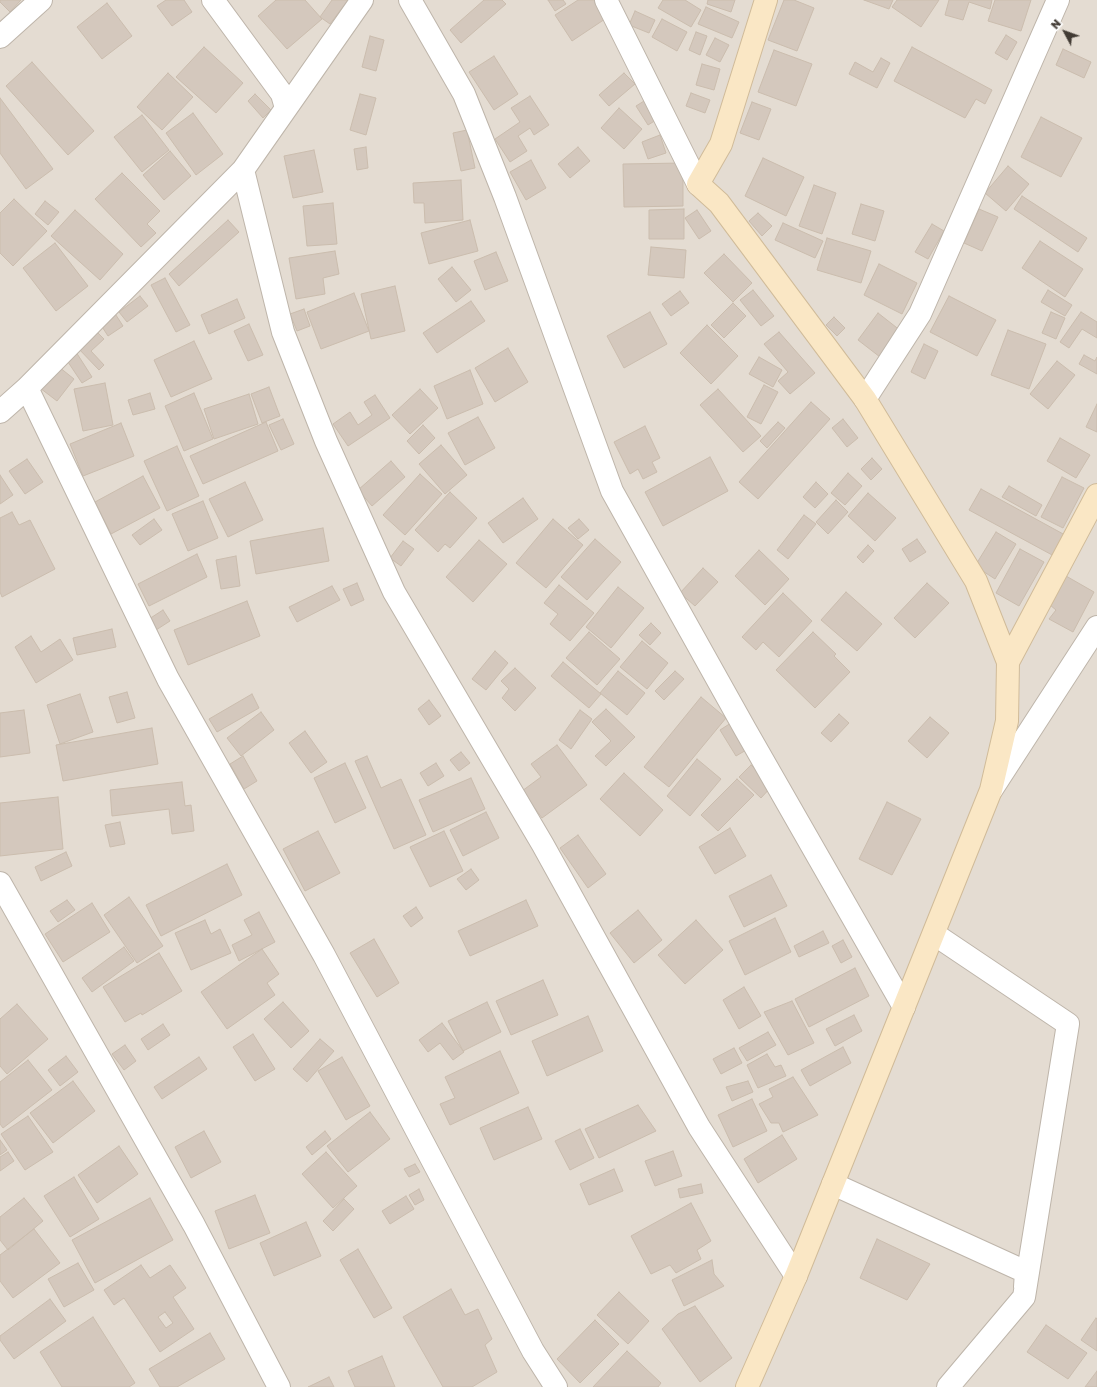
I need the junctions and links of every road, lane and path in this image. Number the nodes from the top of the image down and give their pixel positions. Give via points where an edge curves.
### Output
1 (41, 0) edge
2 (213, 0) edge
3 (362, 0) edge
4 (410, 0) edge
5 (606, 0) edge
6 (766, 0) edge
7 (1058, 0) edge
8 (0, 38) edge
9 (286, 108) junction
10 (243, 170) junction
11 (698, 184) junction
12 (27, 388) junction
13 (865, 399) junction
14 (0, 412) edge
15 (1097, 495) edge
16 (1097, 627) edge
17 (1008, 662) junction
18 (991, 790) junction
19 (0, 883) edge
20 (934, 934) junction
21 (904, 1007) junction
22 (833, 1184) junction
23 (796, 1276) junction
24 (1024, 1296) junction
25 (279, 1387) edge
26 (556, 1387) edge
27 (747, 1387) edge
28 (948, 1387) edge

1 - 8 street
2 - 9 street via 282,94
3 - 9 street
4 - 21 street via 464,94 505,197 612,491
5 - 11 street
6 - 11 street via 721,144
7 - 13 street via 920,314
9 - 10 street
10 - 12 street
10 - 23 street via 283,332 326,440 394,592 543,845 699,1127
11 - 13 street via 719,204
12 - 14 street
12 - 26 street via 168,679 324,955 533,1350
13 - 17 street via 976,581
15 - 17 street
16 - 18 street
17 - 18 street via 1007,721
18 - 20 street
19 - 25 street via 194,1225
20 - 21 street
20 - 24 street via 1068,1024
21 - 22 street
22 - 23 street
22 - 24 street via 1026,1272
23 - 27 street
24 - 28 street

